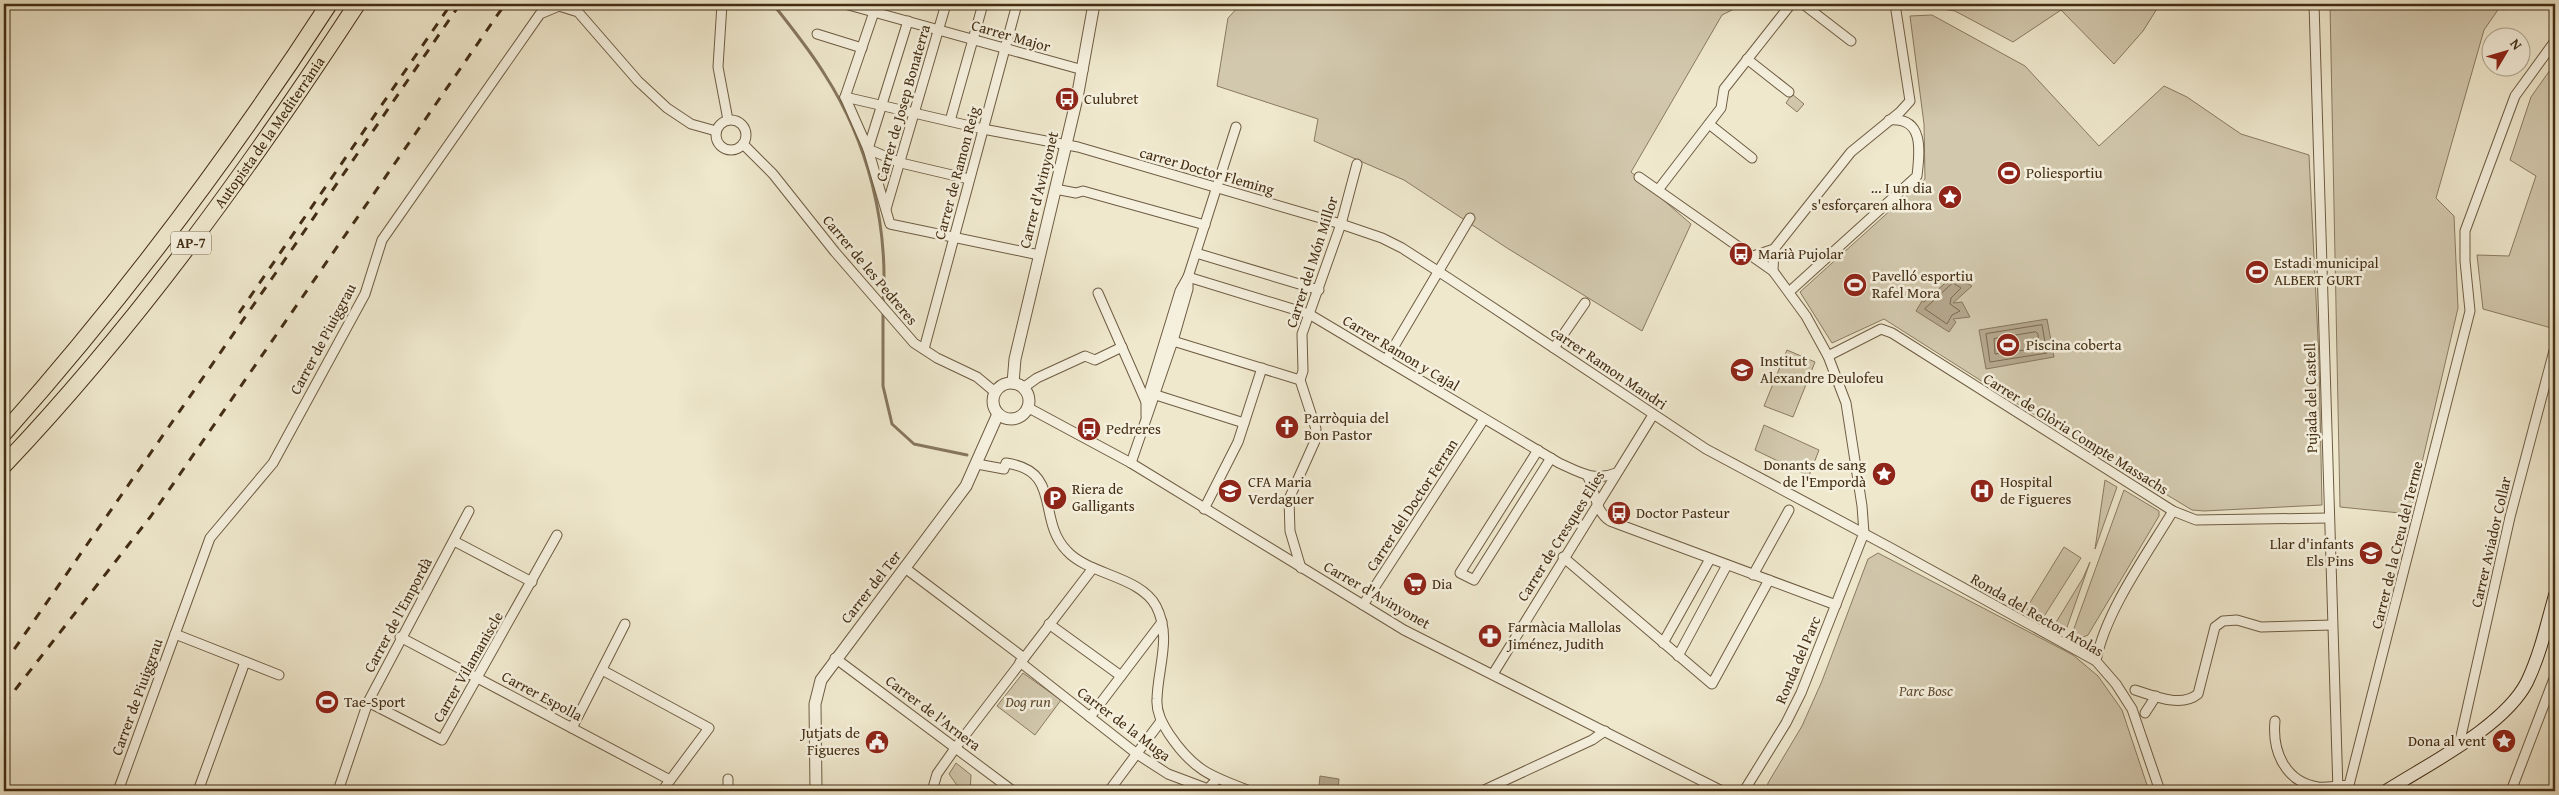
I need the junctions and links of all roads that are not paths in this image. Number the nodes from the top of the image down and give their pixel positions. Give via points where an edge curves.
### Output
1 (329, 4) edge
2 (357, 4) edge
3 (722, 4) edge
4 (845, 4) edge
5 (946, 4) edge
6 (983, 4) edge
7 (1017, 4) edge
8 (1094, 4) edge
9 (1791, 4) edge
10 (1803, 4) edge
11 (1896, 4) edge
12 (2314, 4) edge
13 (874, 12) junction
14 (908, 21) junction
15 (938, 30) junction
16 (817, 34) dead end
17 (973, 39) junction
18 (1851, 41) dead end
19 (2555, 41) edge
20 (862, 48) junction
21 (1004, 48) junction
22 (1747, 59) junction
23 (1083, 70) junction
24 (1789, 92) dead end
25 (845, 97) junction
26 (880, 105) junction
27 (916, 113) junction
28 (728, 120) junction
29 (1889, 120) junction
30 (950, 121) junction
31 (1709, 124) junction
32 (1236, 127) dead end
33 (983, 129) junction
34 (716, 130) junction
35 (743, 144) junction
36 (1066, 144) junction
37 (868, 149) junction
38 (1752, 158) dead end
39 (901, 163) junction
40 (1357, 164) dead end
41 (1639, 177) dead end
42 (969, 179) junction
43 (1055, 188) junction
44 (1218, 188) junction
45 (1658, 190) junction
46 (886, 210) junction
47 (1470, 218) dead end
48 (1341, 224) junction
49 (1205, 225) junction
50 (955, 236) junction
51 (1774, 249) junction
52 (1196, 253) junction
53 (1039, 255) junction
54 (1753, 256) junction
55 (1773, 271) junction
56 (1439, 272) junction
57 (1188, 277) junction
58 (1319, 290) junction
59 (1789, 292) junction
60 (1098, 293) dead end
61 (1585, 303) dead end
62 (1309, 314) junction
63 (1173, 341) junction
64 (1122, 347) junction
65 (2555, 347) edge
66 (1554, 348) junction
67 (924, 349) junction
68 (1828, 356) junction
69 (1386, 360) junction
70 (1262, 368) junction
71 (1300, 380) junction
72 (1018, 385) junction
73 (995, 392) junction
74 (1156, 395) junction
75 (1146, 402) junction
76 (1028, 407) junction
77 (998, 414) junction
78 (1653, 414) junction
79 (1146, 416) junction
80 (1484, 419) junction
81 (1244, 423) junction
82 (4, 432) edge
83 (1538, 450) junction
84 (1551, 458) junction
85 (1131, 463) junction
86 (977, 464) junction
87 (4, 465) edge
88 (1616, 473) junction
89 (1588, 477) junction
90 (1597, 506) junction
91 (1204, 509) junction
92 (469, 510) dead end
93 (1790, 510) dead end
94 (2173, 511) junction
95 (2329, 518) junction
96 (1864, 533) junction
97 (557, 535) dead end
98 (454, 541) junction
99 (1564, 557) junction
100 (1710, 559) junction
101 (1727, 566) junction
102 (905, 568) junction
103 (1093, 568) junction
104 (1302, 568) junction
105 (1753, 575) junction
106 (1769, 580) junction
107 (532, 582) junction
108 (2555, 595) edge
109 (1363, 605) junction
110 (1836, 605) junction
111 (1162, 622) junction
112 (625, 624) dead end
113 (1049, 624) junction
114 (2332, 625) junction
115 (175, 634) junction
116 (400, 637) junction
117 (1663, 643) junction
118 (1678, 656) junction
119 (835, 658) junction
120 (1022, 660) junction
121 (2096, 661) junction
122 (245, 662) junction
123 (602, 670) junction
124 (1492, 674) junction
125 (279, 675) dead end
126 (1120, 676) junction
127 (2555, 676) edge
128 (477, 678) junction
129 (2135, 690) dead end
130 (2156, 696) junction
131 (368, 702) junction
132 (2145, 713) dead end
133 (1090, 717) junction
134 (1161, 721) junction
135 (2275, 722) dead end
136 (572, 728) junction
137 (1605, 731) junction
138 (2459, 745) junction
139 (956, 747) junction
140 (1137, 754) junction
141 (728, 779) dead end
142 (1217, 779) junction
143 (670, 780) junction
144 (2338, 789) edge
145 (118, 791) edge
146 (198, 791) edge
147 (338, 791) edge
148 (662, 791) edge
149 (728, 791) edge
150 (816, 791) edge
151 (932, 791) edge
152 (1013, 791) edge
153 (1109, 791) edge
154 (1250, 791) edge
155 (1482, 791) edge
156 (1722, 791) edge
157 (1744, 791) edge
158 (2160, 791) edge
159 (2386, 791) edge
160 (2511, 791) edge

1 - 82 highway, Autopista de la Mediterrània / AP-7 via 281,78 168,236 64,365
2 - 87 highway, Autopista de la Mediterrània / AP-7 via 185,252 82,378
3 - 28 street via 718,67
4 - 13 street, Carrer Major
5 - 15 street, Carrer de Josep Bonaterra
6 - 17 street
7 - 21 street, Carrer de Ramon Reig
8 - 23 street, Carrer d'Avinyonet
9 - 22 street
10 - 18 street
11 - 29 street via 1910,101
12 - 95 street, Pujada del Castell
13 - 14 street, Carrer Major
13 - 20 street
14 - 15 street, Carrer Major
14 - 26 street
15 - 17 street, Carrer Major
15 - 27 street, Carrer de Josep Bonaterra
16 - 20 street
17 - 21 street, Carrer Major
17 - 30 street
19 - 144 street, Carrer de la Creu del Terme via 2515,96 2465,231 2470,311 2349,785
20 - 25 street
21 - 23 street, Carrer Major
21 - 33 street, Carrer de Ramon Reig
22 - 24 street
22 - 31 street via 1724,89 1721,108
23 - 36 street, Carrer d'Avinyonet
25 - 26 street, carrer Doctor Fleming
25 - 37 street
26 - 27 street, carrer Doctor Fleming
26 - 37 street
27 - 30 street, carrer Doctor Fleming
27 - 39 street, Carrer de Josep Bonaterra
28 - 34 street
28 - 35 street via 743,127 746,136
29 - 51 street via 1851,152
29 - 59 street via 1900,119 1916,131 1918,176
30 - 33 street, carrer Doctor Fleming
31 - 38 street
31 - 45 street
32 - 44 street
33 - 36 street, carrer Doctor Fleming
33 - 42 street, Carrer de Ramon Reig
34 - 35 street via 716,140 726,149 735,150
34 - 115 street, Carrer de Piuiggrau via 690,124 667,108 638,81 578,12 559,6 540,14 382,240 365,294 273,463 210,538
35 - 67 street, Carrer de les Pedreres via 773,174 888,314 914,343
36 - 43 street, Carrer d'Avinyonet
36 - 44 street, carrer Doctor Fleming
37 - 39 street
37 - 46 street
39 - 42 street
39 - 46 street, Carrer de Josep Bonaterra
40 - 48 street, Carrer del Món Millor
41 - 45 street
42 - 50 street, Carrer de Ramon Reig
43 - 49 street via 1076,193 1083,190
43 - 53 street, Carrer d'Avinyonet
44 - 48 street, carrer Doctor Fleming
44 - 49 street
45 - 54 street
46 - 50 street via 890,224
47 - 56 street
48 - 56 street, carrer Ramon Mandri via 1395,245
48 - 58 street, Carrer del Món Millor
49 - 52 street
50 - 53 street
50 - 67 street, Carrer de Ramon Reig
51 - 54 street
51 - 55 street
52 - 57 street
52 - 58 street
53 - 72 street, Carrer d'Avinyonet via 1014,359
54 - 55 street
55 - 59 street
56 - 66 street, carrer Ramon Mandri
56 - 69 street
57 - 62 street, Carrer Ramon y Cajal
57 - 63 street via 1188,289
57 - 75 street via 1180,291
58 - 62 street, Carrer del Món Millor
59 - 68 street
60 - 64 street
61 - 66 street
62 - 69 street, Carrer Ramon y Cajal
62 - 71 street, Carrer del Món Millor via 1302,334
63 - 70 street
63 - 74 street
64 - 72 street via 1096,360 1085,356
64 - 75 street
65 - 138 street, Carrer Aviador Collar via 2510,517
66 - 78 street, carrer Ramon Mandri
67 - 73 street, Carrer de les Pedreres via 977,377
68 - 94 street, Carrer de Glòria Compte Massachs via 1881,329 1892,333
68 - 96 street via 1846,404
69 - 80 street, Carrer Ramon y Cajal
70 - 71 street
70 - 81 street
71 - 104 street, Carrer del Món Millor via 1316,429 1315,441 1289,499 1290,531
72 - 73 street via 1003,384
72 - 76 street via 1028,397
73 - 77 street via 993,404
74 - 79 street
74 - 81 street
75 - 79 street
76 - 77 street via 1015,418
76 - 85 street, Carrer d'Avinyonet
77 - 86 street, Carrer del Ter
78 - 88 street, Carrer de Cresques Elies
78 - 96 street, carrer Ramon Mandri via 1744,471
79 - 85 street
80 - 83 street, Carrer Ramon y Cajal
80 - 109 street, Carrer del Doctor Ferran
81 - 91 street
83 - 84 street, Carrer Ramon y Cajal
83 - 84 street via 1460,573 1474,580
84 - 89 street, Carrer Ramon y Cajal
85 - 91 street, Carrer d'Avinyonet
86 - 102 street, Carrer del Ter via 966,486
86 - 103 street via 1004,469 1006,463 1011,463 1026,468 1040,479 1055,537 1067,552
88 - 89 street via 1604,478
88 - 90 street, Carrer de Cresques Elies
89 - 90 street via 1596,492
90 - 99 street, Carrer de Cresques Elies
90 - 100 street via 1602,516 1610,521
91 - 104 street, Carrer d'Avinyonet
92 - 98 street, Carrer de l'Empordà
93 - 105 street
94 - 95 street, Carrer de Glòria Compte Massachs via 2196,520
94 - 121 street via 2114,610 2099,641
95 - 114 street, Pujada del Castell
96 - 110 street, Ronda del Parc
96 - 121 street, Ronda del Rector Arolas
97 - 107 street, Carrer Vilamaniscle
98 - 107 street
98 - 116 street, Carrer de l'Empordà
99 - 117 street
99 - 124 street, Carrer de Cresques Elies
100 - 101 street
100 - 117 street
101 - 105 street
101 - 118 street
102 - 119 street, Carrer del Ter
102 - 120 street, Carrer de la Muga
103 - 111 street via 1142,591 1155,604
103 - 113 street
104 - 109 street, Carrer d'Avinyonet
105 - 106 street
106 - 110 street
106 - 118 street via 1712,684
107 - 128 street, Carrer Vilamaniscle
108 - 138 main road via 2536,658 2522,690 2494,720
109 - 124 street, Carrer d'Avinyonet via 1404,630
110 - 157 street, Ronda del Parc via 1802,693
111 - 126 street
111 - 134 street via 1165,638 1157,700
112 - 123 street
113 - 120 street
113 - 126 street
114 - 130 street via 2270,628 2238,620 2223,620 2215,627 2198,694 2192,700 2183,701
114 - 144 street, Pujada del Castell
115 - 122 street
115 - 145 street, Carrer de Piuiggrau
116 - 128 street, Carrer Espolla
116 - 131 street, Carrer de l'Empordà
117 - 118 street
119 - 139 street, Carrer de l'Arnera
119 - 150 street, Carrer del Ter via 817,694
120 - 133 street, Carrer de la Muga
120 - 139 street
121 - 158 street, Ronda del Rector Arolas via 2132,709
122 - 125 street
122 - 146 street
123 - 136 street
123 - 143 street via 709,728
124 - 137 street, Carrer d'Avinyonet
126 - 133 street
127 - 160 street
128 - 131 street, Carrer Vilamaniscle via 442,740
128 - 136 street, Carrer Espolla
129 - 130 street
130 - 132 street
131 - 147 street, Carrer de l'Empordà
133 - 140 street, Carrer de la Muga
134 - 140 street
134 - 142 street via 1182,753 1198,769
135 - 144 street via 2275,743 2284,767 2306,784
136 - 143 street, Carrer Espolla
137 - 155 street
137 - 156 street, Carrer d'Avinyonet
138 - 159 main road
139 - 151 street via 937,774
139 - 152 street, Carrer de l'Arnera
140 - 142 street, Carrer de la Muga via 1168,774 1208,789
140 - 153 street
141 - 149 street
142 - 154 street
143 - 148 street

